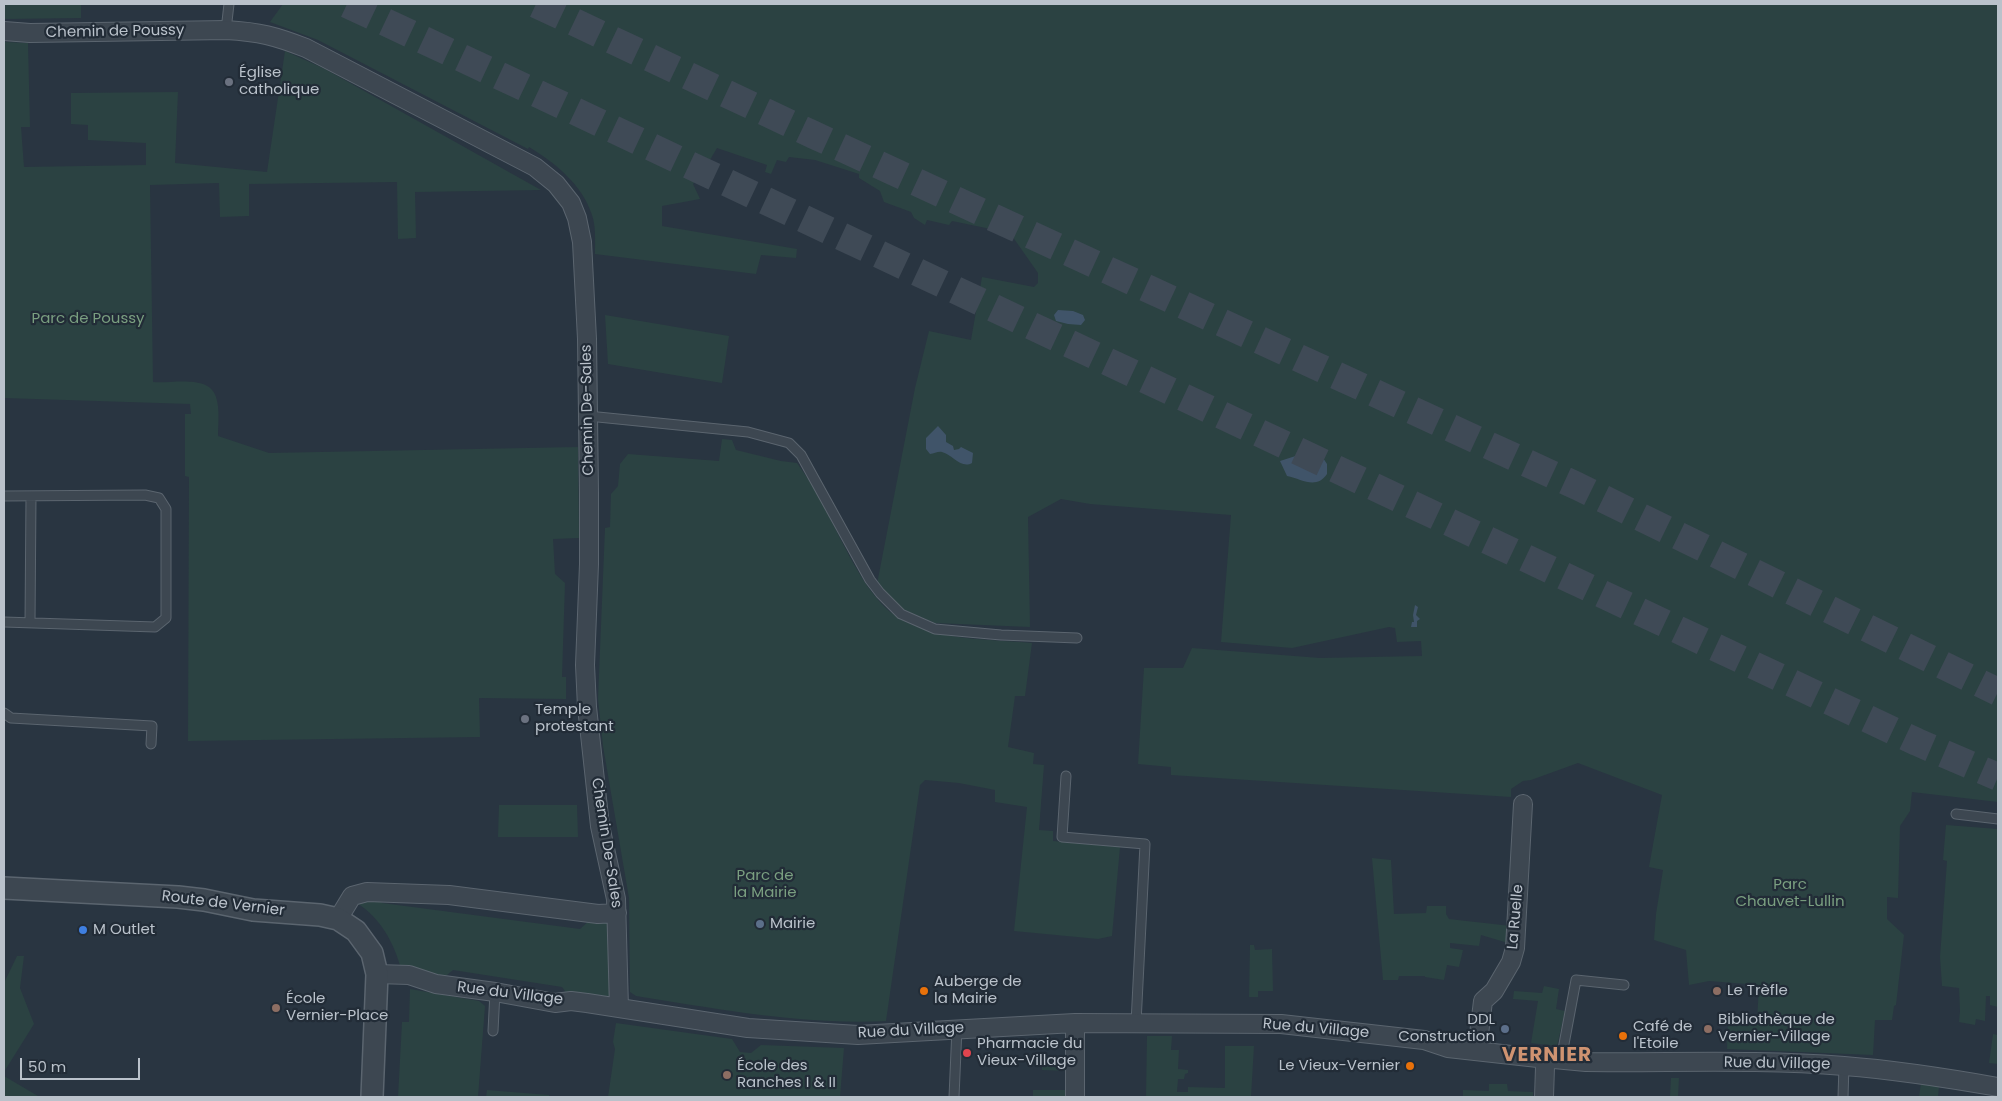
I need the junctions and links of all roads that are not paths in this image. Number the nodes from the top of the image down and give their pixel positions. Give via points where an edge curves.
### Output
1 (229, 4) edge
2 (226, 30) junction
3 (4, 31) edge
4 (588, 416) junction
5 (4, 496) edge
6 (31, 496) junction
7 (4, 622) edge
8 (30, 623) junction
9 (1077, 638) dead end
10 (4, 713) edge
11 (151, 744) dead end
12 (1066, 776) dead end
13 (1523, 804) dead end
14 (1956, 814) dead end
15 (1998, 819) edge
16 (4, 888) edge
17 (617, 913) junction
18 (338, 919) junction
19 (377, 974) junction
20 (1624, 986) dead end
21 (494, 992) junction
22 (619, 1008) junction
23 (1076, 1023) junction
24 (1136, 1023) junction
25 (957, 1028) junction
26 (493, 1031) dead end
27 (1477, 1051) junction
28 (1550, 1061) junction
29 (1844, 1066) junction
30 (1998, 1087) edge
31 (372, 1097) edge
32 (954, 1097) edge
33 (1075, 1097) edge
34 (1544, 1097) edge
35 (1843, 1097) edge

1 - 2 lane
2 - 3 street, Chemin de Poussy
2 - 4 street, Chemin De-Sales via 272,35 306,48 535,167 556,184 571,203 580,229
4 - 9 lane via 748,432 788,443 801,455 870,580 901,614 935,629
4 - 17 street, Chemin De-Sales via 587,707 600,826
5 - 6 lane
6 - 8 lane
6 - 8 lane via 145,495 159,498 166,509 166,618 155,627
7 - 8 lane
10 - 11 lane via 11,718 152,726
12 - 24 lane via 1062,837 1144,844
13 - 27 street, La Ruelle via 1515,948 1511,962 1494,991 1483,1002
14 - 15 lane
16 - 18 street, Route de Vernier via 178,897 253,910 316,914
17 - 18 street via 598,914 449,895 367,892 352,896
17 - 22 street, Chemin De-Sales
18 - 19 street, Route de Vernier via 363,939 372,953
19 - 21 street, Rue du Village via 409,976 436,984
19 - 31 street, Route de Vernier
20 - 28 lane via 1576,980
21 - 22 street, Rue du Village via 555,1003 571,1001
21 - 26 lane
22 - 25 street, Rue du Village via 748,1028 858,1035
23 - 24 street, Rue du Village
23 - 25 street, Rue du Village
23 - 33 street
24 - 27 street, Rue du Village via 1281,1024 1424,1040 1448,1048
25 - 32 lane
27 - 28 street, Rue du Village
28 - 29 street, Rue du Village
28 - 34 street
29 - 30 street, Rue du Village
29 - 35 lane

